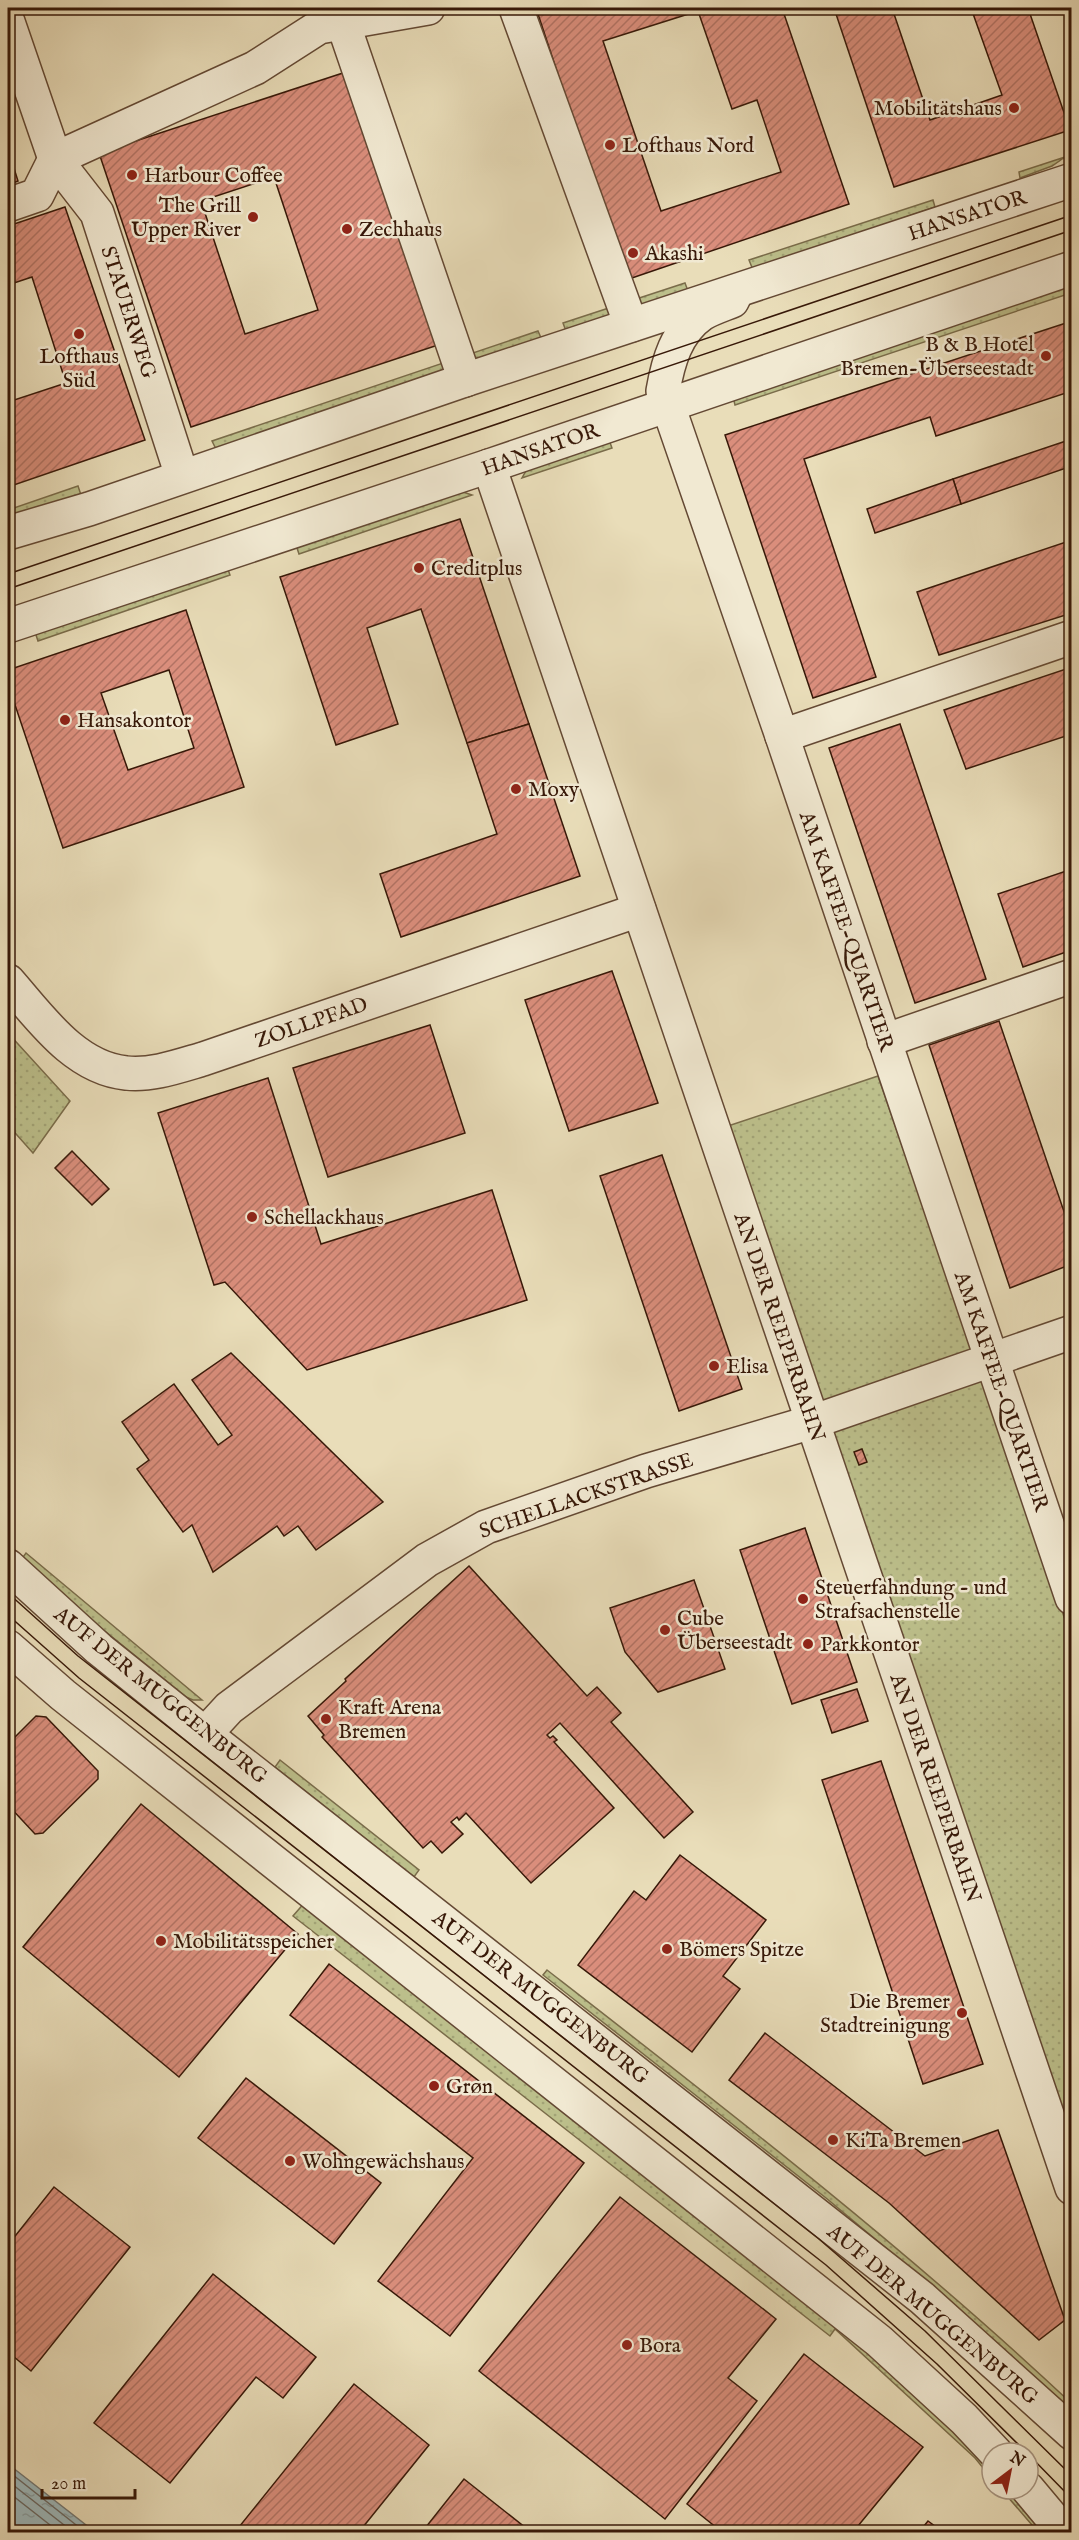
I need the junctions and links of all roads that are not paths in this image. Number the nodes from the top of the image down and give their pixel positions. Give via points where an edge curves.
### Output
1 (428, 8) edge
2 (516, 8) edge
3 (8, 21) edge
4 (343, 23) junction
5 (55, 159) junction
6 (1071, 180) edge
7 (8, 205) edge
8 (1071, 268) edge
9 (737, 291) junction
10 (631, 325) junction
11 (465, 380) junction
12 (668, 406) junction
13 (489, 466) junction
14 (182, 476) junction
15 (8, 533) edge
16 (8, 626) edge
17 (1071, 637) edge
18 (782, 736) junction
19 (639, 910) junction
20 (1071, 976) edge
21 (8, 981) edge
22 (884, 1041) junction
23 (1071, 1332) edge
24 (992, 1360) junction
25 (812, 1422) junction
26 (8, 1566) edge
27 (1071, 1598) edge
28 (8, 1647) edge
29 (206, 1734) junction
30 (1069, 2172) edge
31 (1071, 2433) edge
32 (985, 2441) edge
33 (1039, 2501) edge
34 (1064, 2532) edge

1 - 4 street
2 - 10 street
3 - 5 street, STAUERWEG
4 - 5 street via 319,27 255,68
4 - 11 street
5 - 7 street via 37,195
5 - 14 street, STAUERWEG via 97,213
6 - 9 street, HANSATOR
8 - 12 street, HANSATOR
9 - 10 street, HANSATOR
9 - 12 street, AM KAFFEE-QUARTIER via 732,301 702,314 680,336 663,391
10 - 11 street, HANSATOR
11 - 14 street, HANSATOR
12 - 13 street, HANSATOR
12 - 18 street, AM KAFFEE-QUARTIER
13 - 16 street, HANSATOR
13 - 19 street, AN DER REEPERBAHN
14 - 15 street, HANSATOR
17 - 18 street
18 - 22 street, AM KAFFEE-QUARTIER
19 - 21 street, ZOLLPFAD via 162,1070 125,1073 91,1062 64,1043
19 - 25 street, AN DER REEPERBAHN
20 - 22 street
22 - 24 street, AM KAFFEE-QUARTIER
23 - 24 street, SCHELLACKSTRASSE
24 - 25 street, SCHELLACKSTRASSE
24 - 27 street, AM KAFFEE-QUARTIER
25 - 29 street, SCHELLACKSTRASSE via 646,1472 486,1527 427,1560 229,1708
25 - 30 street, AN DER REEPERBAHN
26 - 29 street, AUF DER MUGGENBURG via 99,1649
28 - 32 street via 63,1695 879,2341
29 - 31 street, AUF DER MUGGENBURG via 922,2298
33 - 34 street

